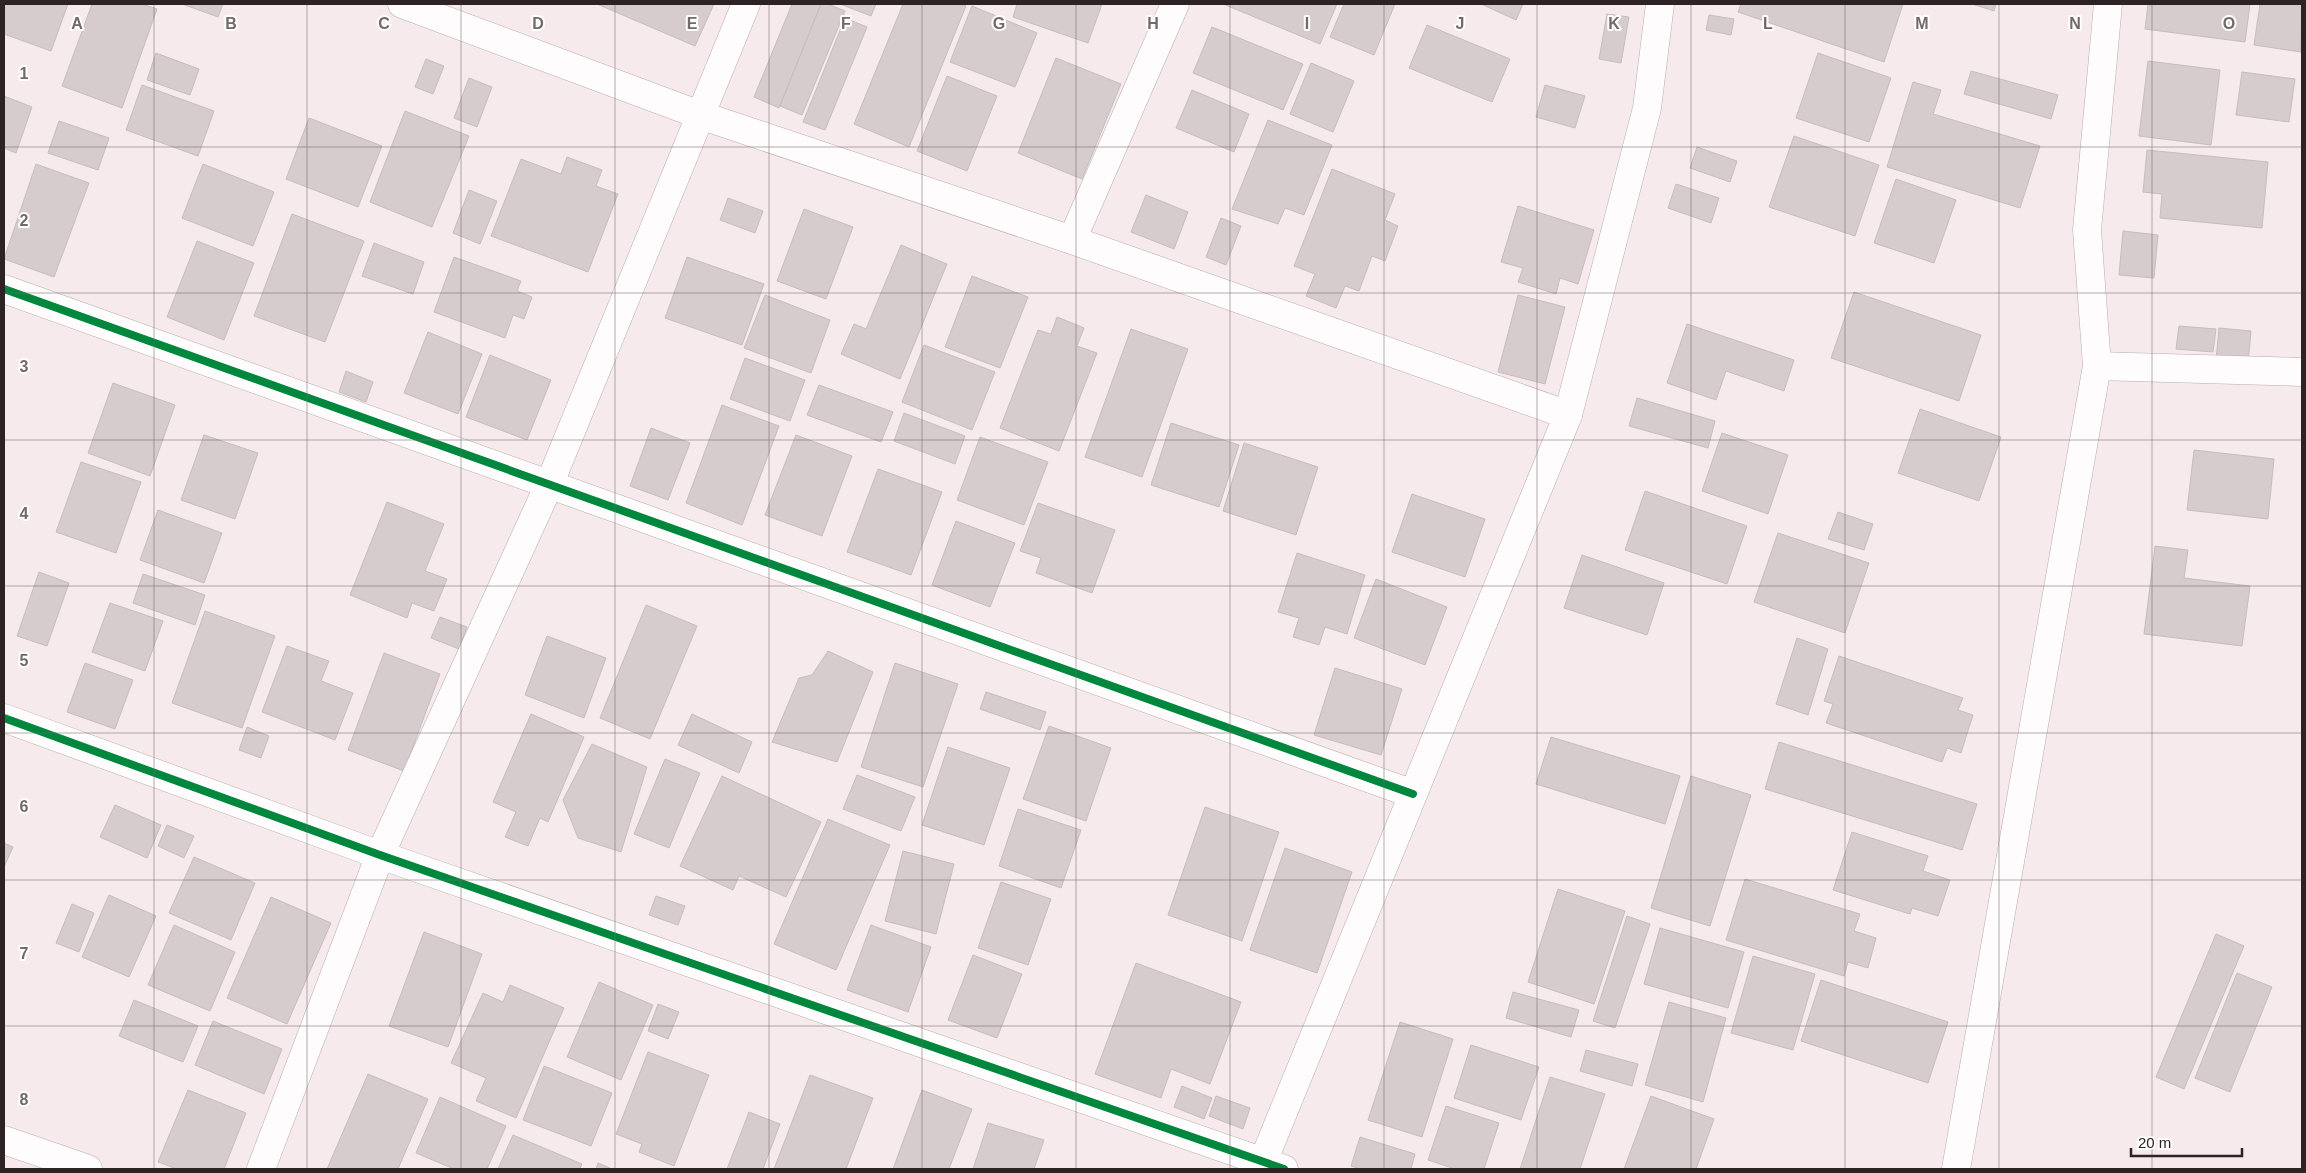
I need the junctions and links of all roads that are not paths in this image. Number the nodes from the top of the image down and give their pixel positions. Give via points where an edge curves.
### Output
1 (402, 4) edge
2 (746, 4) edge
3 (1175, 4) edge
4 (1660, 4) edge
5 (2108, 4) edge
6 (449, 11) edge
7 (700, 115) junction
8 (1072, 240) junction
9 (4, 290) edge
10 (2097, 366) junction
11 (2302, 372) edge
12 (1568, 415) junction
13 (549, 485) junction
14 (4, 718) edge
15 (1413, 794) junction
16 (380, 855) junction
17 (4, 1140) edge
18 (1269, 1167) edge
19 (88, 1169) edge
20 (261, 1169) edge
21 (1956, 1169) edge

1 - 6 street
2 - 7 street
3 - 8 street
4 - 12 street via 1647,108
5 - 10 street via 2087,230
6 - 7 street
7 - 8 street
7 - 13 street
8 - 12 street
9 - 13 street
10 - 11 street
10 - 21 street
12 - 15 street
13 - 15 street
13 - 16 street
14 - 16 street
15 - 18 street
16 - 18 street
16 - 20 street
17 - 19 street

